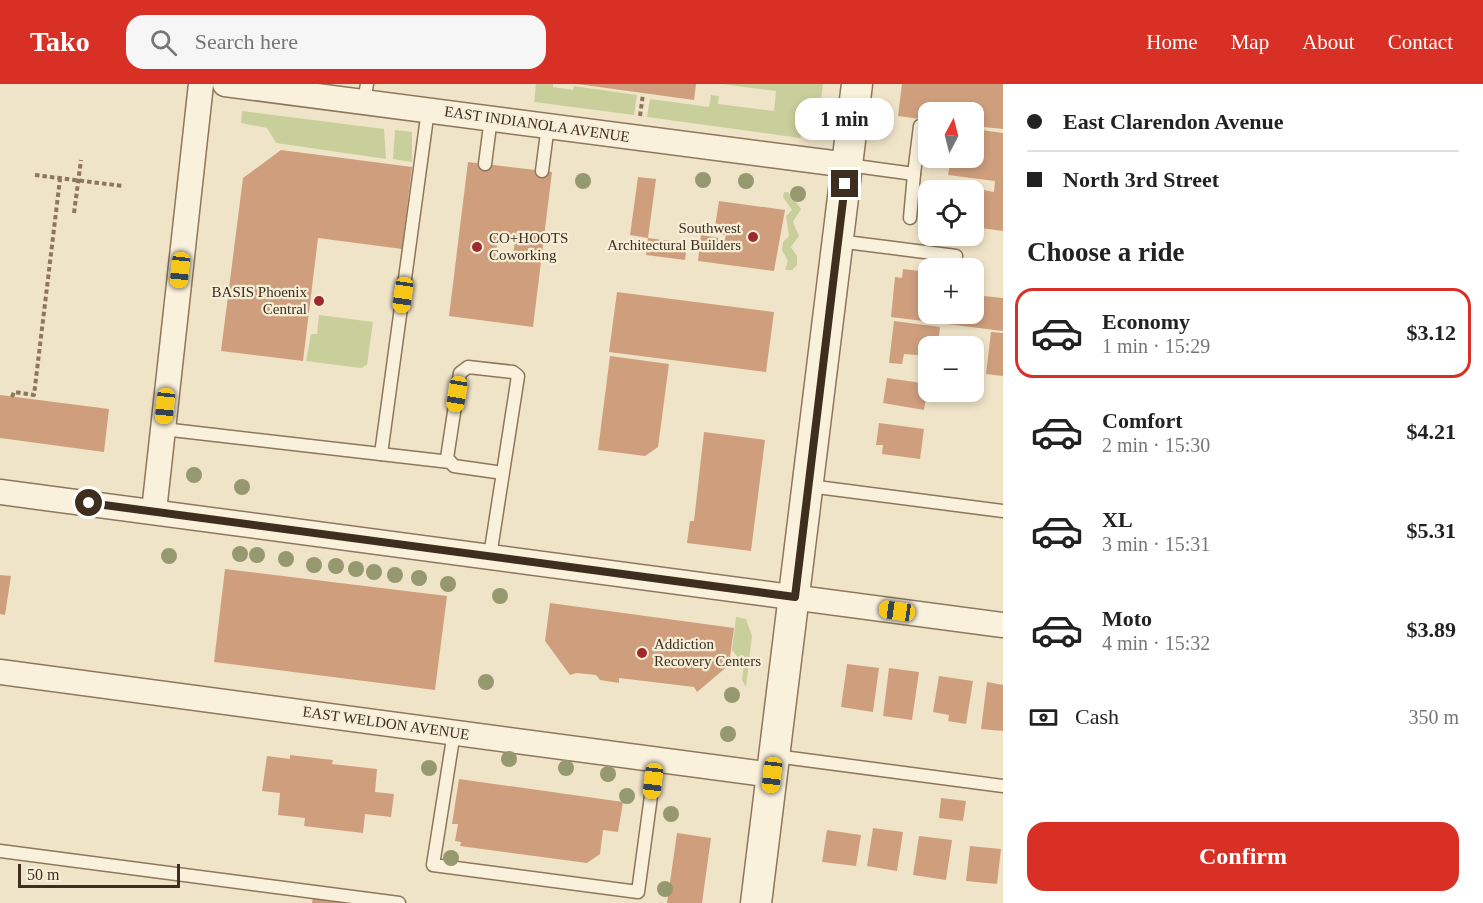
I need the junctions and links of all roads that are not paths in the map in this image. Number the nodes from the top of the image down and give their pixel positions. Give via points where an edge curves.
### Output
1 (201, 84) edge
2 (225, 84) edge
3 (857, 84) edge
4 (365, 93) edge
5 (428, 110) junction
6 (491, 118) junction
7 (548, 125) junction
8 (918, 142) edge
9 (485, 164) dead end
10 (848, 165) junction
11 (542, 171) dead end
12 (914, 174) junction
13 (910, 218) dead end
14 (838, 242) junction
15 (956, 256) dead end
16 (163, 429) junction
17 (381, 454) junction
18 (450, 462) junction
19 (503, 473) junction
20 (809, 486) junction
21 (0, 492) edge
22 (154, 511) junction
23 (1003, 511) edge
24 (490, 556) junction
25 (795, 597) junction
26 (1003, 625) edge
27 (0, 672) edge
28 (453, 732) junction
29 (656, 759) junction
30 (774, 765) junction
31 (1003, 786) edge
32 (0, 850) edge
33 (399, 903) edge
34 (756, 903) edge

1 - 16 street
2 - 4 street, EAST INDIANOLA AVENUE
3 - 10 street
4 - 5 street, EAST INDIANOLA AVENUE
5 - 6 street, EAST INDIANOLA AVENUE
5 - 17 lane
6 - 7 street, EAST INDIANOLA AVENUE
6 - 9 lane
7 - 10 street, EAST INDIANOLA AVENUE
7 - 11 lane
8 - 12 lane
10 - 12 lane
10 - 14 street
12 - 13 lane
14 - 15 lane
14 - 20 street
16 - 17 lane
16 - 22 street
17 - 18 lane
18 - 19 lane via 454,466
18 - 19 lane via 447,458 460,373 468,367 513,372 518,376
19 - 24 lane
20 - 23 lane
20 - 25 street
21 - 22 street
22 - 24 street
24 - 25 street
25 - 26 street
25 - 30 street
27 - 28 street, EAST WELDON AVENUE
28 - 29 street, EAST WELDON AVENUE
28 - 29 lane via 433,865 638,892
29 - 30 street, EAST WELDON AVENUE
30 - 31 lane
30 - 34 street
32 - 33 lane

